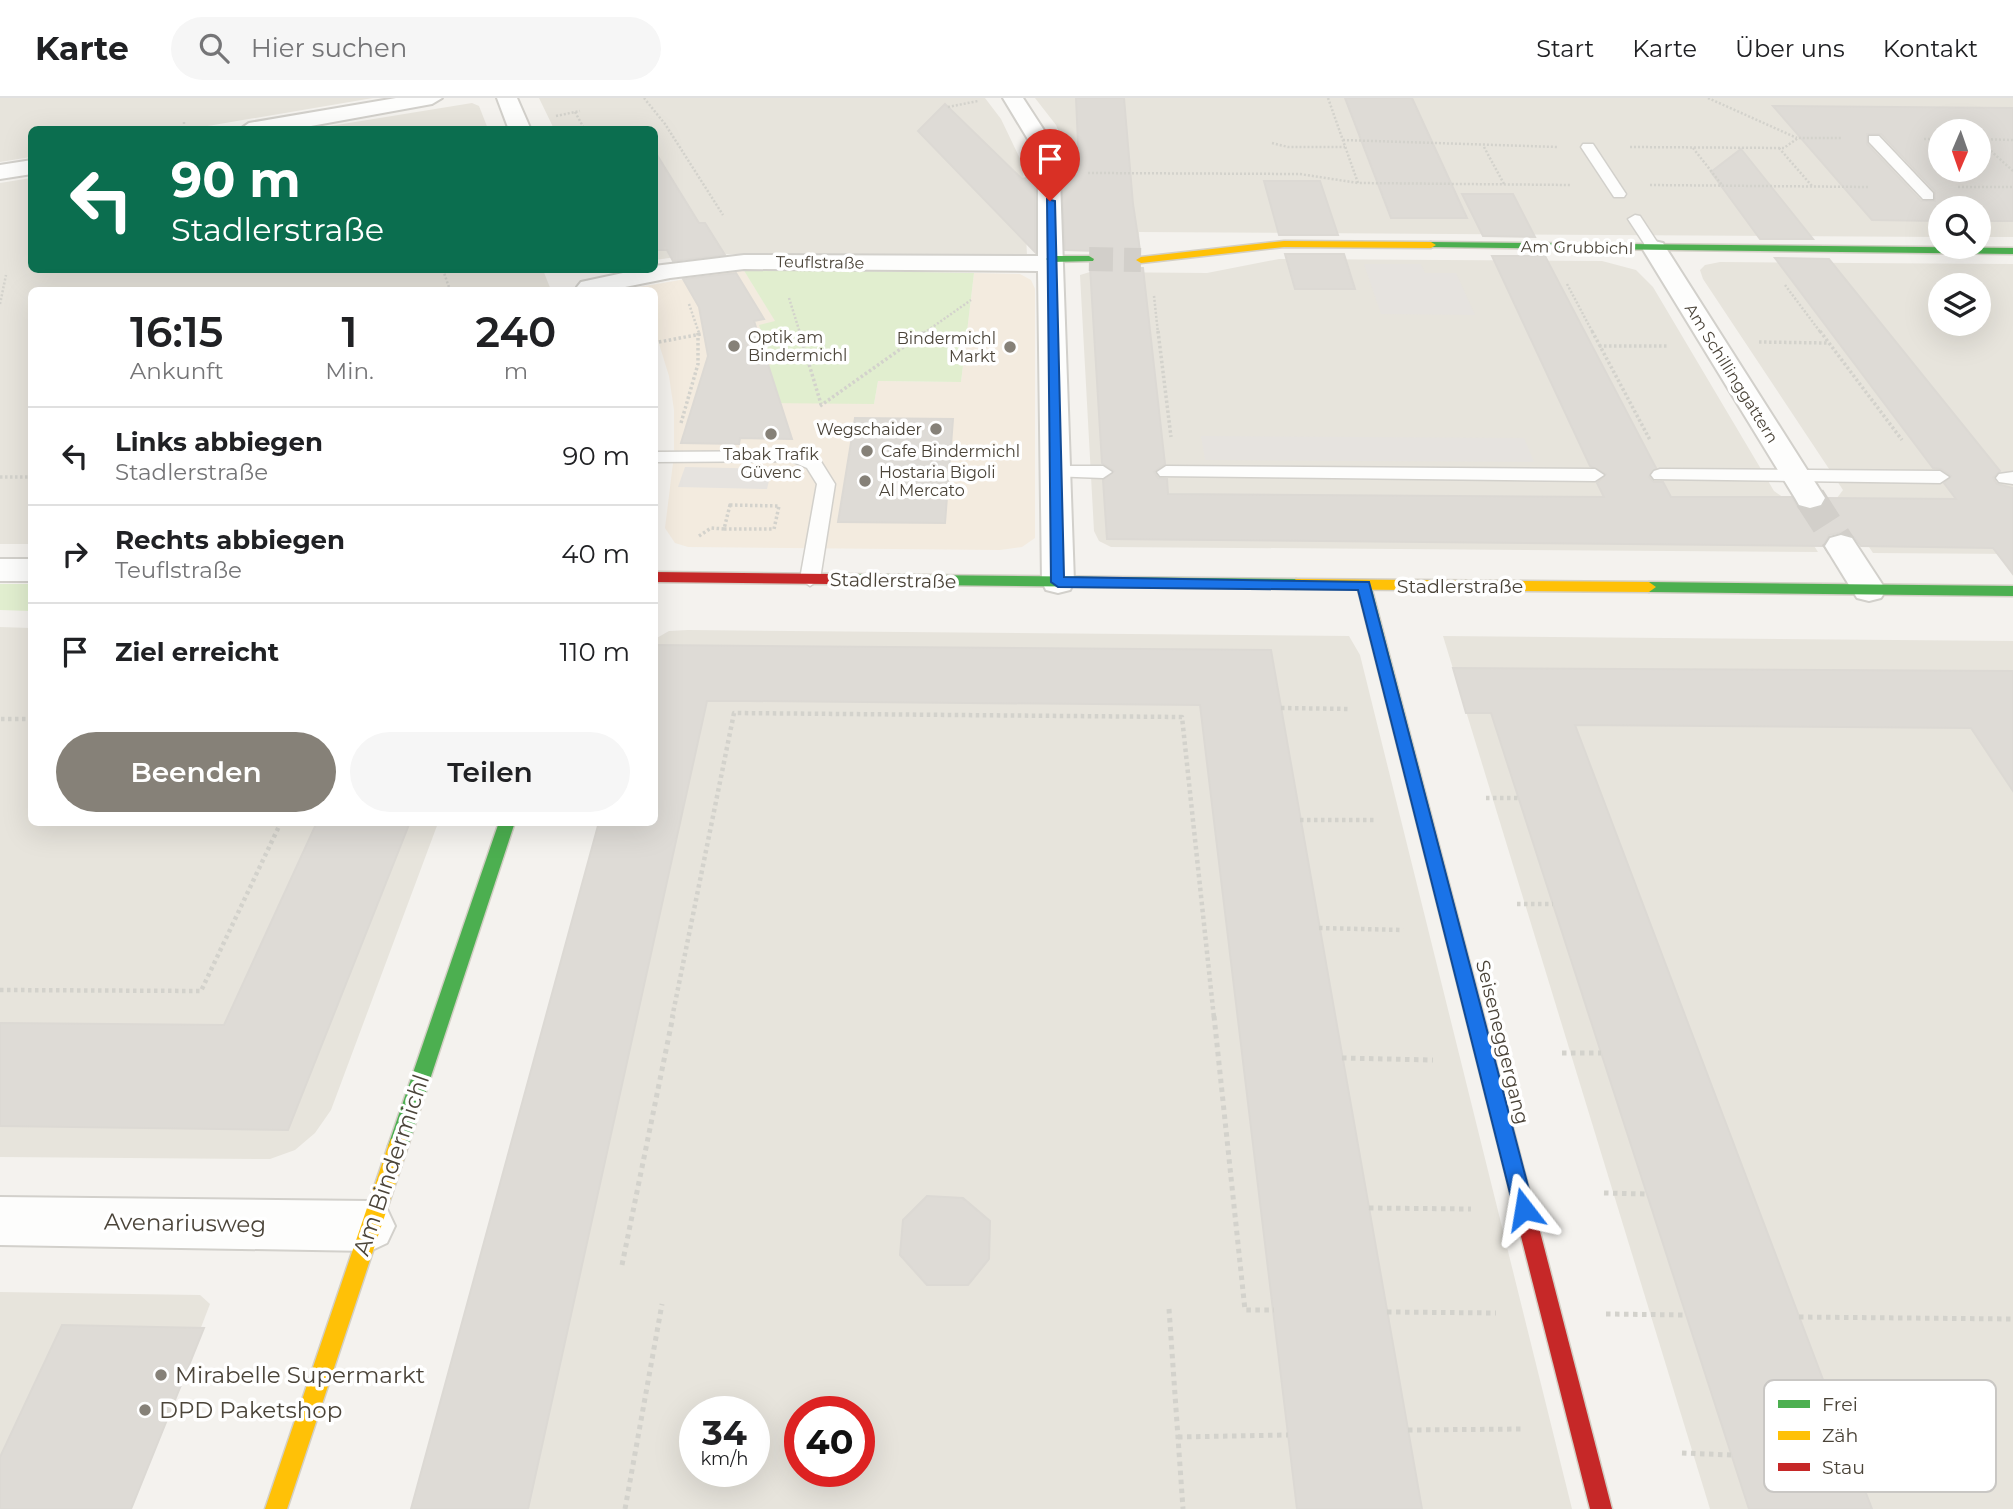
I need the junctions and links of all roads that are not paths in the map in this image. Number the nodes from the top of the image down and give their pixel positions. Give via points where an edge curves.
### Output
1 (432, 98) edge
2 (507, 98) edge
3 (1013, 98) edge
4 (272, 126) edge
5 (518, 126) edge
6 (1874, 139) road end
7 (1588, 147) road end
8 (28, 168) edge
9 (0, 172) edge
10 (1619, 194) dead end
11 (1928, 196) dead end
12 (1635, 219) dead end
13 (1654, 248) junction
14 (1928, 249) edge
15 (1991, 250) edge
16 (2013, 251) edge
17 (1089, 259) tunnel mouth
18 (1142, 260) tunnel mouth
19 (1051, 262) junction
20 (658, 272) edge
21 (650, 273) edge
22 (588, 282) edge
23 (658, 457) edge
24 (1056, 472) junction
25 (1103, 472) dead end
26 (1171, 472) road end
27 (1594, 475) dead end
28 (1664, 475) road end
29 (1935, 477) road end
30 (1804, 487) junction
31 (1841, 546) tunnel mouth
32 (0, 570) edge
33 (28, 570) edge
34 (658, 577) edge
35 (810, 579) junction
36 (1058, 582) junction
37 (1364, 586) junction
38 (1869, 590) junction
39 (2013, 591) edge
40 (506, 826) edge
41 (0, 1221) edge
42 (370, 1226) junction
43 (276, 1509) edge
44 (1601, 1509) edge

1 - 4 street
2 - 5 street
3 - 19 street via 1032,124 1046,160
6 - 11 lane
7 - 10 lane
8 - 9 street
12 - 13 lane
13 - 14 street, Am Grubbichl
13 - 18 street, Am Grubbichl via 1274,245
13 - 30 street, Am Schillinggattern
15 - 16 street, Am Grubbichl
17 - 19 street
19 - 20 street, Teuflstraße via 744,262
19 - 24 street
21 - 22 street, Teuflstraße
23 - 35 lane via 790,456 821,468 826,484
24 - 25 lane
24 - 36 street
26 - 27 lane
28 - 30 lane
29 - 30 lane
31 - 38 street
32 - 33 street
34 - 35 street, Stadlerstraße
35 - 36 street, Stadlerstraße
36 - 37 street, Stadlerstraße
37 - 38 street, Stadlerstraße
37 - 44 street, Seiseneggergang
38 - 39 street, Stadlerstraße
40 - 42 street, Am Bindermichl
41 - 42 street, Avenariusweg
42 - 43 street, Am Bindermichl

